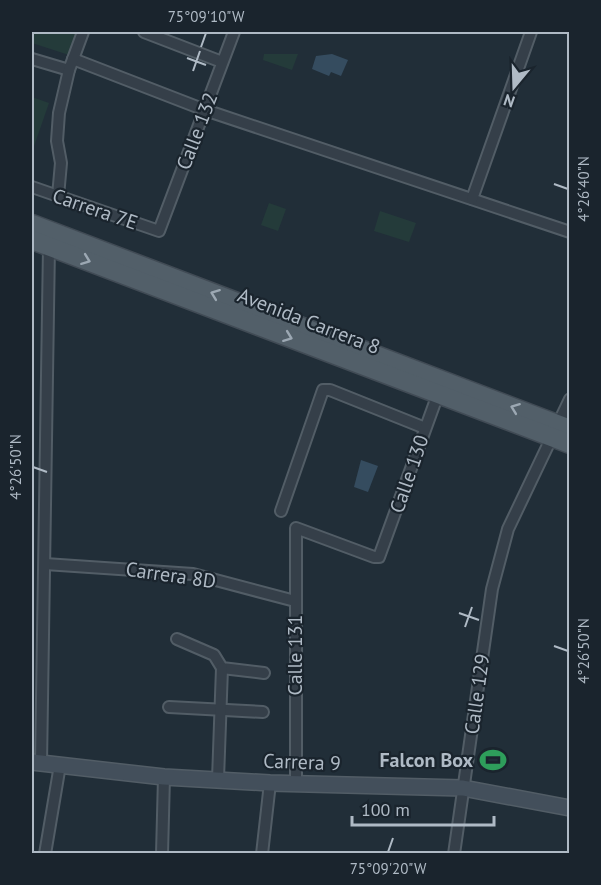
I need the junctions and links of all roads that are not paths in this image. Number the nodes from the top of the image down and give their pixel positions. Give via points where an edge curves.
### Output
1 (84, 32) edge
2 (144, 32) edge
3 (234, 32) edge
4 (531, 32) edge
5 (32, 59) edge
6 (73, 59) junction
7 (222, 62) junction
8 (69, 70) junction
9 (205, 110) junction
10 (32, 187) edge
11 (58, 196) junction
12 (472, 199) junction
13 (32, 224) edge
14 (159, 231) joint
15 (570, 232) edge
16 (32, 240) edge
17 (49, 246) junction
18 (438, 394) junction
19 (570, 399) edge
20 (425, 428) junction
21 (563, 434) edge
22 (281, 511) dead end
23 (296, 528) joint
24 (45, 564) junction
25 (295, 601) junction
26 (177, 639) dead end
27 (222, 668) junction
28 (264, 673) dead end
29 (169, 707) dead end
30 (220, 710) junction
31 (263, 712) dead end
32 (36, 763) edge
33 (60, 765) junction
34 (164, 777) junction
35 (218, 779) junction
36 (270, 783) junction
37 (296, 783) junction
38 (463, 788) junction
39 (570, 808) edge
40 (45, 854) edge
41 (162, 854) edge
42 (262, 854) edge
43 (454, 854) edge

1 - 6 street
2 - 7 street
3 - 7 street, Calle 132
4 - 12 street
5 - 8 street
6 - 8 street
6 - 9 street
7 - 9 street, Calle 132
8 - 11 street via 59,113
9 - 12 street
9 - 14 street, Calle 132
10 - 11 street, Carrera 7E
11 - 14 street, Carrera 7E
12 - 15 street
21 -> 13 main road, Avenida Carrera 8
16 - 17 main road, Avenida Carrera 8
17 -> 18 main road, Avenida Carrera 8
17 - 24 street
18 - 20 street, Calle 130
18 - 21 main road, Avenida Carrera 8
19 - 21 street, Calle 129
20 - 22 street via 324,390
20 - 23 street, Calle 130 via 379,557
21 - 38 street, Calle 129 via 508,529 499,559
23 - 25 street, Calle 131
24 - 25 street, Carrera 8D via 193,574
24 - 32 street
25 - 37 street, Calle 131
26 - 27 street via 214,656
27 - 28 street
27 - 30 street
29 - 30 street
30 - 31 street
30 - 35 street
32 - 33 street, Carrera 9
33 - 34 street, Carrera 9
33 - 40 street
34 - 35 street, Carrera 9
34 - 41 street
35 - 36 street, Carrera 9
36 - 37 street, Carrera 9
36 - 42 street
37 - 38 street, Carrera 9
38 - 39 street, Carrera 9
38 - 43 street, Calle 129

